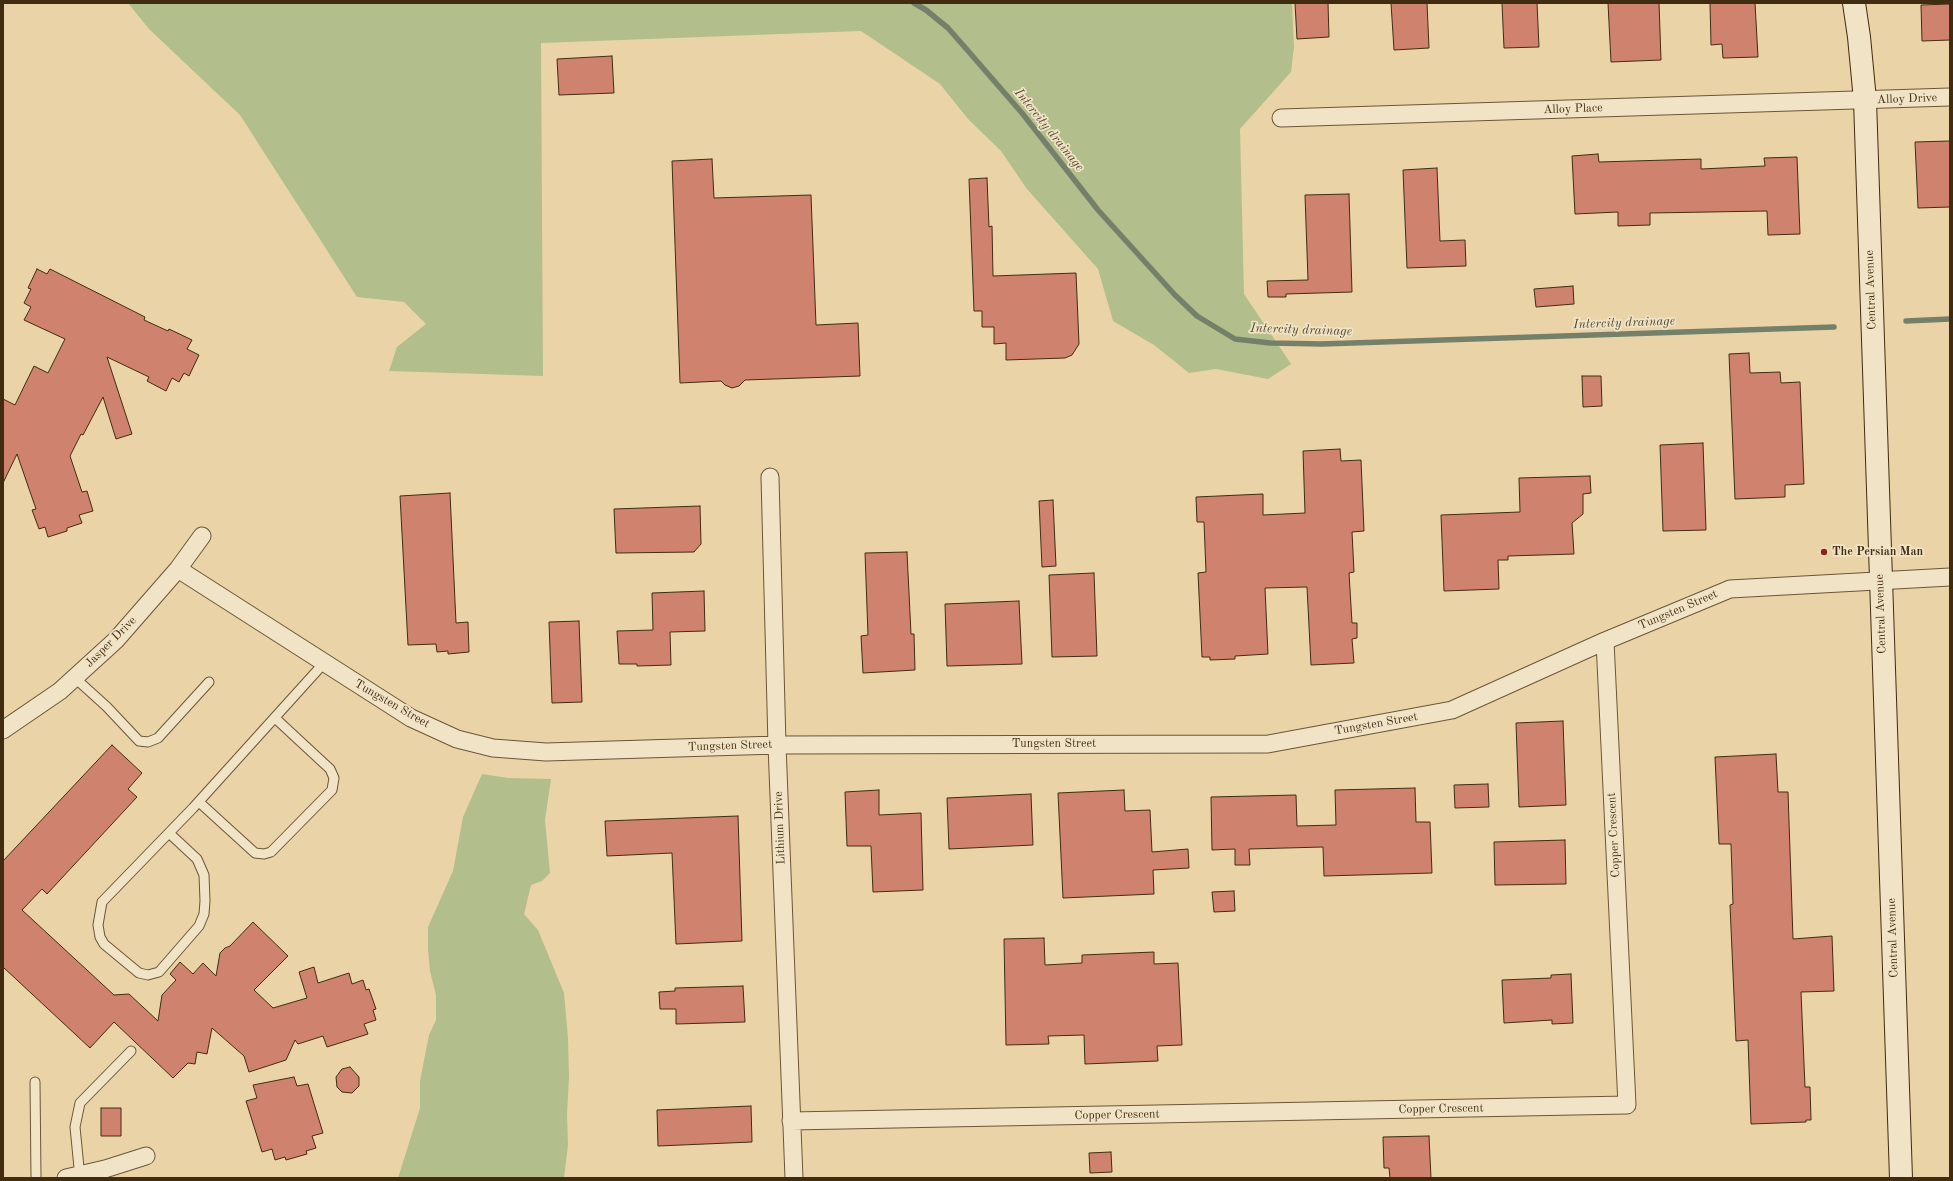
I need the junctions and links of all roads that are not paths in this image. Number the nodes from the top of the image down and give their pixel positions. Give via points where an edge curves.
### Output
1 (1854, 3) edge
2 (1950, 97) edge
3 (1865, 100) junction
4 (1281, 118) dead end
5 (770, 477) dead end
6 (202, 536) dead end
7 (178, 569) junction
8 (1950, 577) edge
9 (1880, 580) junction
10 (1605, 641) junction
11 (324, 663) junction
12 (75, 678) junction
13 (209, 682) dead end
14 (275, 718) junction
15 (3, 730) edge
16 (777, 745) junction
17 (199, 802) junction
18 (169, 833) junction
19 (131, 1051) dead end
20 (35, 1082) dead end
21 (791, 1121) junction
22 (146, 1156) dead end
23 (75, 1177) edge
24 (36, 1178) edge
25 (794, 1178) edge
26 (1901, 1178) edge

1 - 3 main road, Central Avenue
2 - 3 street, Alloy Drive
3 - 4 street, Alloy Place
3 - 9 main road, Central Avenue
5 - 16 street, Lithium Drive
6 - 7 street, Jasper Drive
7 - 11 street, Tungsten Street
7 - 12 street, Jasper Drive via 116,640
8 - 9 street, Tungsten Street
9 - 10 street, Tungsten Street via 1730,589
9 - 26 main road, Central Avenue
10 - 16 street, Tungsten Street via 1452,710 1268,744
10 - 21 street, Copper Crescent via 1627,1105
11 - 14 lane
11 - 16 street, Tungsten Street via 412,718 457,739 493,748 546,752
12 - 13 lane via 139,741 148,742 158,738
12 - 15 street, Jasper Drive
14 - 17 lane
14 - 17 lane via 330,769 334,778 332,790 271,852 264,854 255,853
16 - 21 street, Lithium Drive
17 - 18 lane
18 - 18 lane via 102,902 99,913 98,925 104,944 139,973 148,975 159,972 199,926 204,914 204,876 197,859
19 - 23 lane via 80,1103 75,1127
20 - 24 lane
21 - 25 street, Lithium Drive
22 - 23 street

